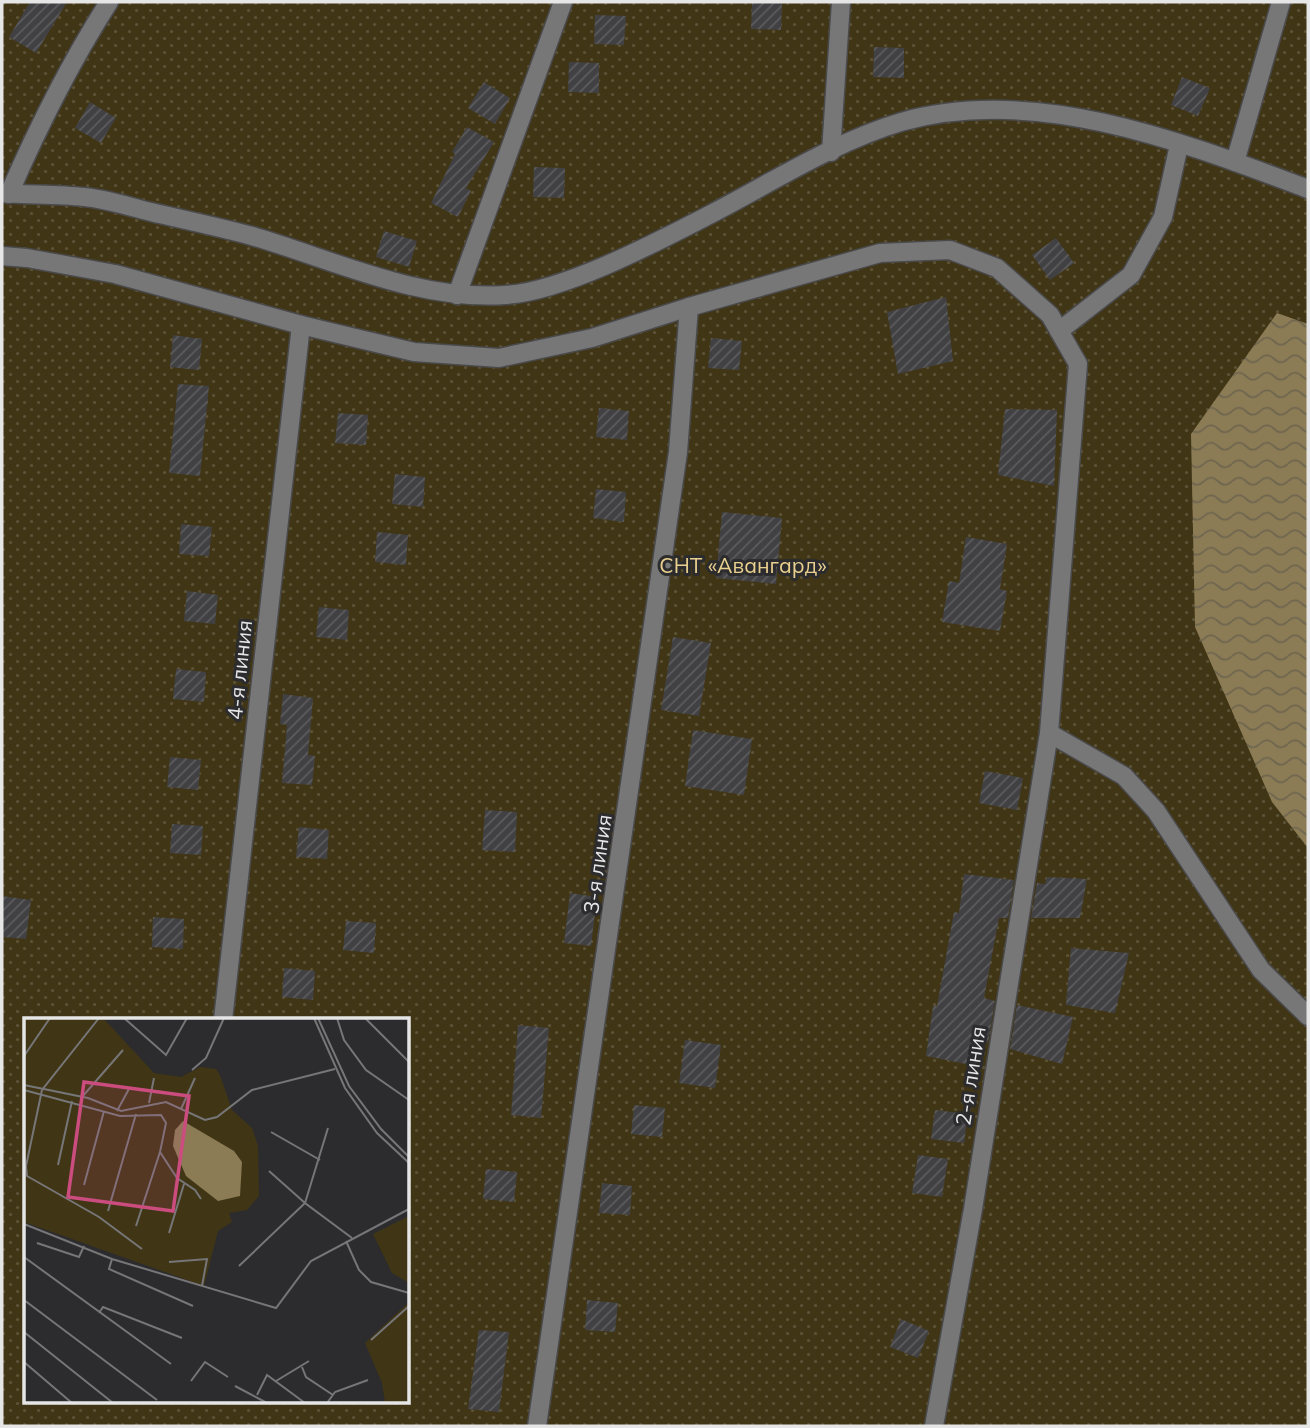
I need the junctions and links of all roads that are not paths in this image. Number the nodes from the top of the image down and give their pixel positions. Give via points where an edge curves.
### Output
1 (109, 2) edge
2 (563, 2) edge
3 (841, 2) edge
4 (1281, 2) edge
5 (1179, 145) junction
6 (831, 152) junction
7 (1235, 162) junction
8 (1308, 190) edge
9 (5, 194) edge
10 (2, 256) edge
11 (457, 295) junction
12 (689, 307) junction
13 (302, 325) junction
14 (1059, 331) junction
15 (1049, 733) junction
16 (1308, 1016) edge
17 (223, 1018) edge
18 (537, 1426) edge
19 (934, 1426) edge

1 - 9 street via 81,45
2 - 11 street
3 - 6 street
4 - 7 street
5 - 6 street via 1037,110 957,109 899,123
5 - 7 street
5 - 14 street via 1163,217 1131,275
6 - 11 street via 681,229 555,286 508,295
7 - 8 street
9 - 11 street via 86,197 251,236 371,275
10 - 13 street, 2-я линия via 115,274
12 - 13 street, 2-я линия via 592,338 499,358 414,352
12 - 14 street, 2-я линия via 880,253 950,250 997,268 1050,315
12 - 18 street, 3-я линия via 677,465
13 - 17 street, 4-я линия
14 - 15 street, 2-я линия via 1078,364
15 - 16 street via 1124,776 1156,811 1261,970
15 - 19 street, 2-я линия via 976,1196

